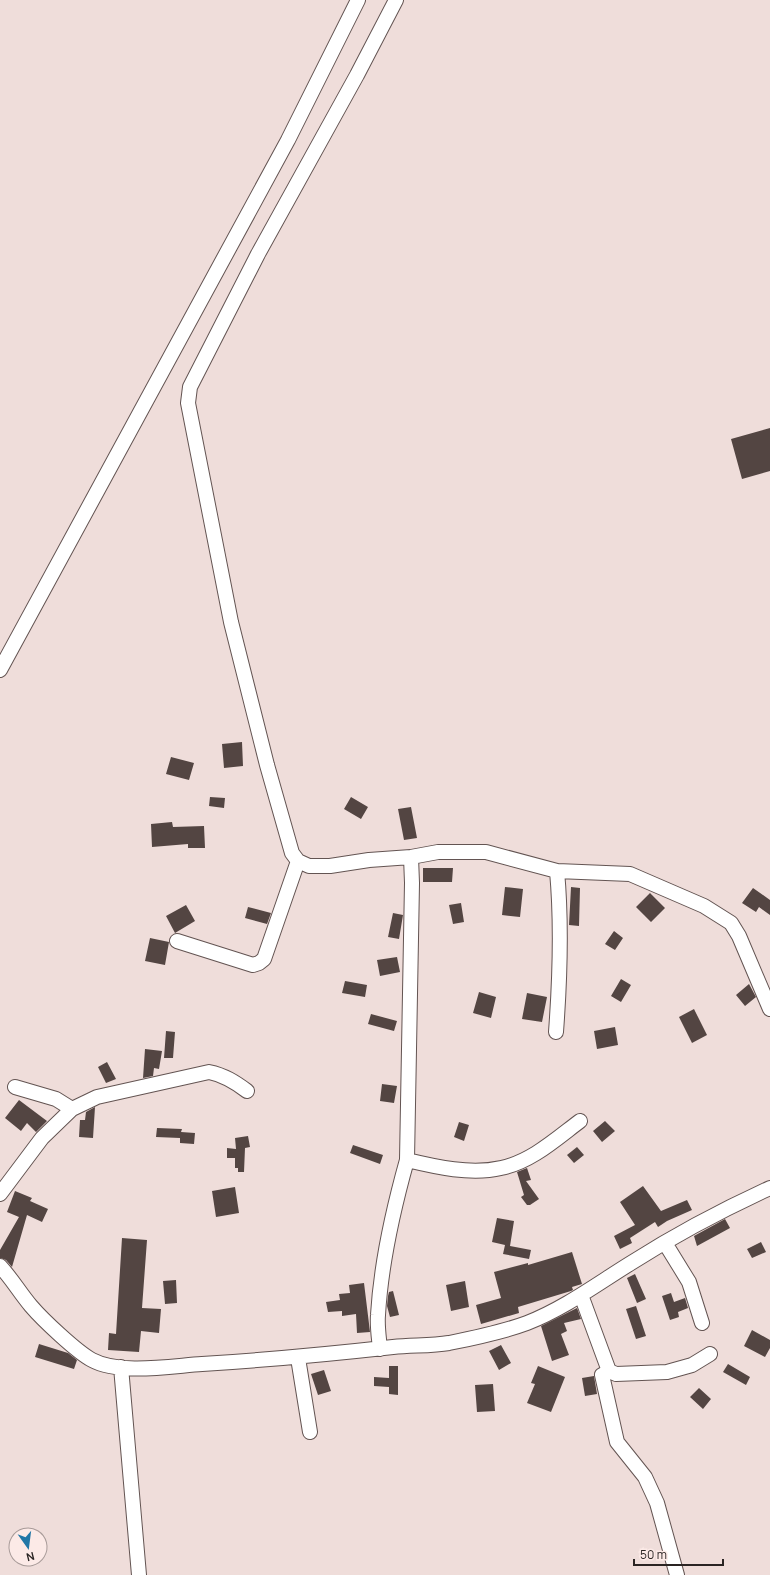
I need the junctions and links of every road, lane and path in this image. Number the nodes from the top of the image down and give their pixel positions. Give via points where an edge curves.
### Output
1 (358, 0) edge
2 (396, 0) edge
3 (0, 670) edge
4 (411, 857) junction
5 (298, 861) junction
6 (557, 871) junction
7 (177, 940) dead end
8 (770, 1009) edge
9 (556, 1032) dead end
10 (15, 1087) dead end
11 (247, 1091) dead end
12 (72, 1109) junction
13 (580, 1122) dead end
14 (407, 1160) junction
15 (770, 1188) edge
16 (0, 1194) edge
17 (665, 1243) junction
18 (0, 1266) edge
19 (581, 1295) junction
20 (702, 1323) dead end
21 (380, 1349) junction
22 (710, 1354) dead end
23 (298, 1358) junction
24 (121, 1367) junction
25 (609, 1371) junction
26 (310, 1432) dead end
27 (139, 1575) edge
28 (677, 1575) edge

1 - 3 street via 288,140
2 - 5 street via 258,254 190,387 188,403 231,622 267,765 292,853
4 - 5 street via 330,866 309,866
4 - 6 street via 438,852 486,852
4 - 14 street
5 - 7 street via 264,959 259,963 253,965
6 - 8 street via 630,874 704,906 731,923
6 - 9 street via 561,912 560,989
10 - 12 street via 56,1099
11 - 12 street via 234,1081 209,1072 97,1097
12 - 16 street via 42,1138
13 - 14 street via 544,1148 501,1168 471,1170
14 - 21 street via 395,1201 383,1273 377,1316
15 - 17 street
17 - 19 street
17 - 20 street via 689,1282
18 - 24 street via 12,1278 31,1306 85,1356 94,1361
19 - 21 street via 517,1326 448,1343
19 - 25 street
21 - 23 street
22 - 25 street via 692,1366 667,1372 616,1374
23 - 24 street via 154,1368
23 - 26 street
24 - 27 street
25 - 28 street via 602,1375 617,1442 645,1477 654,1496

